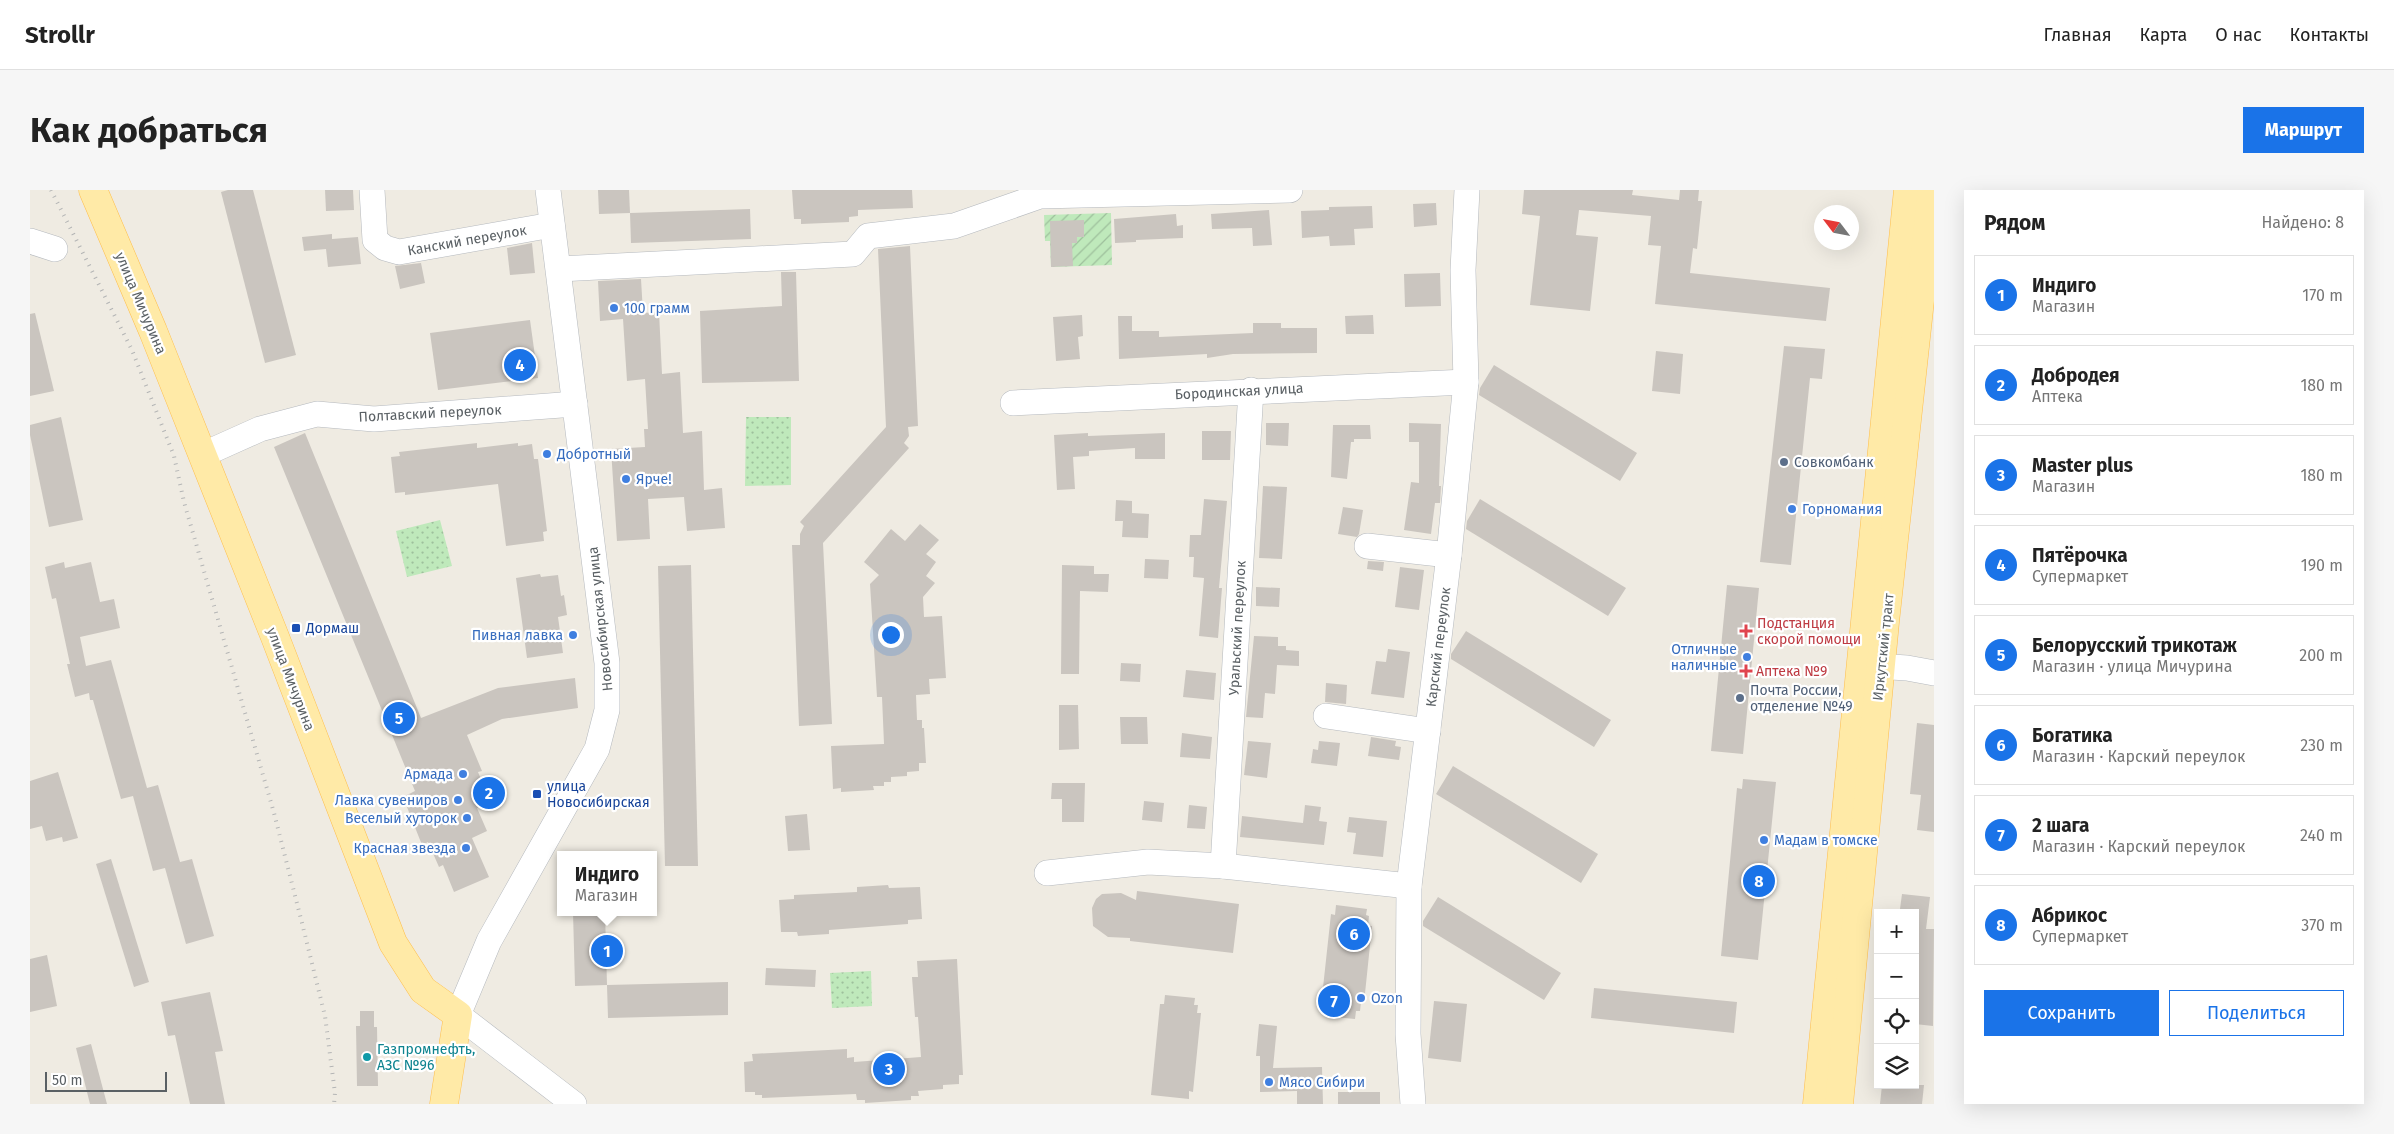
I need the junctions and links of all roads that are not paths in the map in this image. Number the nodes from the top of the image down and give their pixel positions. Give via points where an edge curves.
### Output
1 (93, 190) edge
2 (372, 190) edge
3 (548, 190) edge
4 (1290, 190) edge
5 (1467, 190) edge
6 (1908, 190) edge
7 (1932, 190) edge
8 (552, 226) junction
9 (30, 241) edge
10 (55, 249) dead end
11 (559, 269) junction
12 (1466, 382) junction
13 (1251, 390) junction
14 (1013, 403) dead end
15 (576, 404) junction
16 (202, 454) junction
17 (1367, 546) dead end
18 (1449, 555) junction
19 (1871, 665) junction
20 (1934, 673) edge
21 (1326, 716) dead end
22 (1428, 731) junction
23 (1223, 866) junction
24 (1047, 873) dead end
25 (1409, 886) junction
26 (458, 1015) junction
27 (444, 1104) edge
28 (574, 1104) edge
29 (1413, 1104) edge
30 (1817, 1104) edge
31 (1839, 1104) edge

1 - 16 main road, улица Мичурина
2 - 8 street, Канский переулок via 375,240 385,248 399,252
3 - 8 street, Новосибирская улица
4 - 11 street via 1040,196 954,226 868,236 853,254
5 - 12 street, Карский переулок via 1463,270
6 - 19 main road, Иркутский тракт
7 - 19 main road, Иркутский тракт
8 - 11 street, Новосибирская улица
9 - 10 street
11 - 15 street, Новосибирская улица
12 - 13 street, Бородинская улица
12 - 18 street, Карский переулок
13 - 14 street, Бородинская улица
13 - 23 street, Уральский переулок
15 - 16 street, Полтавский переулок via 374,419 317,414 260,429
15 - 26 street, Новосибирская улица via 608,663 606,716 597,749 489,942
16 - 26 main road, улица Мичурина via 393,943 423,990
17 - 18 street
18 - 22 street, Карский переулок
19 - 20 street
19 - 30 main road, Иркутский тракт
19 - 31 main road, Иркутский тракт
21 - 22 street
22 - 25 street, Карский переулок
23 - 24 street via 1148,862
23 - 25 street
25 - 29 street, Карский переулок via 1408,1034
26 - 27 main road
26 - 28 street, улица Мичурина

